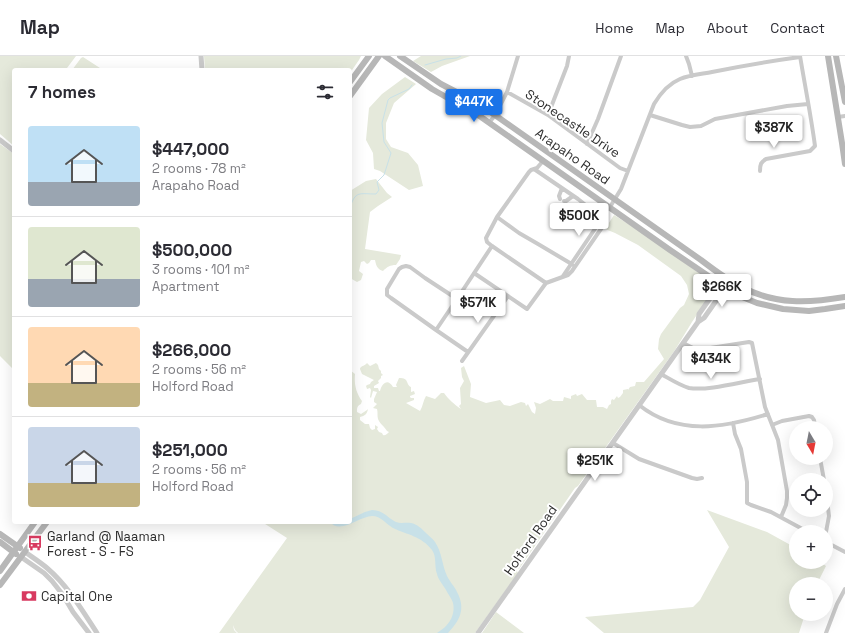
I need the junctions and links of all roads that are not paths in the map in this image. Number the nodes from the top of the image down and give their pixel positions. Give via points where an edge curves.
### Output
1 (201, 56) edge
2 (369, 56) edge
3 (379, 56) edge
4 (386, 56) edge
5 (400, 56) edge
6 (518, 56) edge
7 (569, 56) edge
8 (620, 56) edge
9 (686, 56) edge
10 (800, 56) edge
11 (828, 56) edge
12 (836, 56) edge
13 (365, 59) edge
14 (202, 68) edge
15 (692, 76) junction
16 (352, 79) edge
17 (507, 92) junction
18 (352, 93) edge
19 (845, 102) edge
20 (808, 104) junction
21 (495, 115) junction
22 (548, 115) junction
23 (650, 115) junction
24 (845, 116) edge
25 (838, 117) junction
26 (489, 122) junction
27 (0, 140) edge
28 (587, 144) junction
29 (12, 149) edge
30 (543, 161) junction
31 (845, 164) edge
32 (534, 169) junction
33 (628, 171) junction
34 (760, 171) dead end
35 (562, 188) junction
36 (573, 196) junction
37 (615, 200) junction
38 (610, 207) junction
39 (497, 217) junction
40 (492, 246) junction
41 (573, 265) junction
42 (474, 273) junction
43 (728, 279) junction
44 (546, 282) junction
45 (723, 287) junction
46 (508, 296) junction
47 (845, 297) edge
48 (457, 299) junction
49 (782, 300) junction
50 (845, 306) edge
51 (780, 309) junction
52 (436, 330) junction
53 (683, 342) junction
54 (468, 352) junction
55 (462, 362) dead end
56 (661, 374) junction
57 (760, 379) junction
58 (639, 405) junction
59 (768, 414) junction
60 (814, 421) edge
61 (732, 423) junction
62 (772, 425) junction
63 (612, 443) junction
64 (702, 478) dead end
65 (781, 517) junction
66 (34, 524) edge
67 (46, 524) edge
68 (795, 525) edge
69 (0, 534) edge
70 (0, 542) edge
71 (17, 546) junction
72 (833, 546) edge
73 (14, 552) junction
74 (845, 552) edge
75 (23, 554) junction
76 (0, 571) edge
77 (0, 585) edge
78 (845, 588) edge
79 (80, 608) junction
80 (74, 612) junction
81 (89, 633) edge
82 (97, 633) edge
83 (478, 633) edge
84 (826, 633) edge

1 - 14 street
2 - 13 main road
3 - 18 main road
4 - 26 main road, Arapaho Road via 432,89
5 - 21 main road, Arapaho Road via 441,84
6 - 17 street
7 - 22 street
8 - 28 street
9 - 15 street
10 - 15 street
10 - 20 street
11 - 25 main road
12 - 19 main road
13 - 16 main road
15 - 23 street via 679,80 660,94
17 - 21 street
17 - 22 street, Stonecastle Drive
20 - 23 street via 715,119 701,126 690,127
20 - 34 street via 815,146 810,151 766,159 760,165
21 - 26 street
21 - 37 main road, Arapaho Road
22 - 28 street, Stonecastle Drive
23 - 33 street
24 - 25 street
25 - 31 main road
26 - 30 main road, Arapaho Road
27 - 29 street
28 - 33 street, Stonecastle Drive
30 - 32 street
30 - 38 main road, Arapaho Road
32 - 35 street
32 - 39 street via 529,172
33 - 37 street
35 - 36 street
35 - 36 street via 558,196 562,200 566,201
36 - 41 street via 602,218
37 - 38 street
37 - 43 main road, Arapaho Road
38 - 45 main road, Arapaho Road
39 - 40 street via 486,238
39 - 41 street
40 - 42 street
40 - 44 street
41 - 44 street via 563,276
42 - 46 street
42 - 48 street
43 - 45 street, Holford Road
43 - 49 main road, Arapaho Road via 750,291
44 - 46 street via 526,309
45 - 51 main road, Arapaho Road via 757,303
45 - 53 street, Holford Road via 704,318
46 - 54 street
47 - 49 main road, Arapaho Road via 807,302
48 - 52 street
48 - 52 street via 410,267 402,267 399,270 387,288 387,295
49 - 51 main road
50 - 51 main road, Arapaho Road via 809,311
52 - 54 street
53 - 56 street, Holford Road
53 - 57 street via 693,348 704,350 752,343
54 - 55 street
56 - 57 street via 679,385 698,389
56 - 58 street, Holford Road
57 - 59 street
58 - 61 street via 662,419 682,425 707,427
58 - 63 street, Holford Road
59 - 61 street
59 - 62 street
60 - 62 street via 808,416
61 - 65 street via 741,449 747,482 747,503
62 - 65 street via 778,440 787,491 786,505
63 - 64 street via 639,459 692,478
63 - 83 street, Holford Road
65 - 68 street
66 - 71 main road
67 - 75 main road
69 - 71 main road
70 - 73 main road
71 - 73 main road
71 - 75 main road
72 - 74 street
73 - 75 main road
73 - 76 main road
75 - 77 main road
75 - 79 street via 56,576
75 - 80 street via 52,581
78 - 84 street
79 - 80 street
79 - 82 street
80 - 81 street

